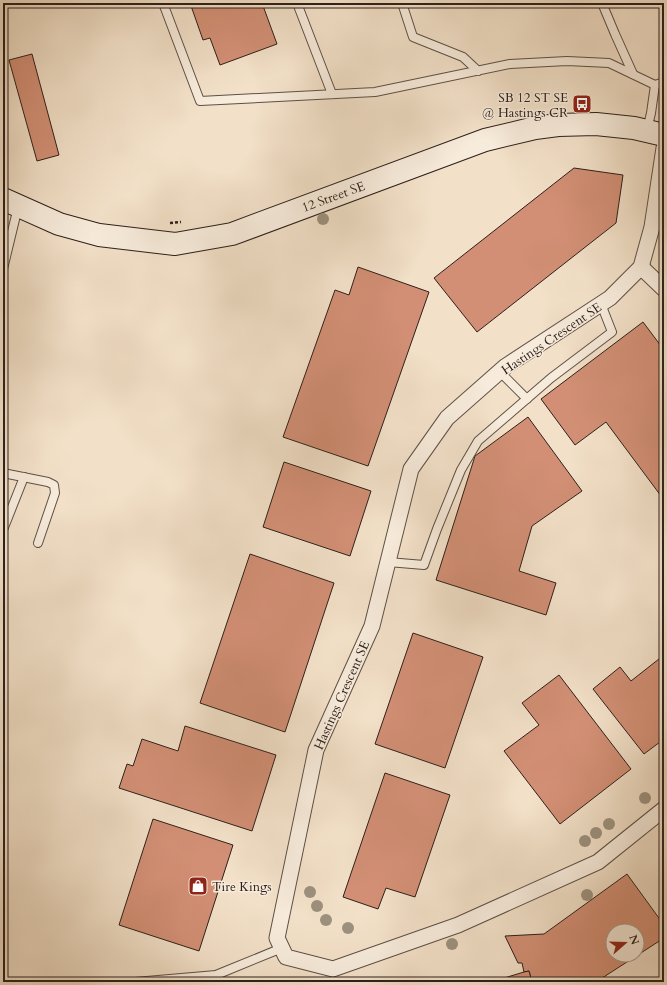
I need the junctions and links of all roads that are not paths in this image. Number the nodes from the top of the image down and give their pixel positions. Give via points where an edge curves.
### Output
1 (163, 3) edge
2 (297, 3) edge
3 (402, 3) edge
4 (602, 3) edge
5 (478, 71) junction
6 (633, 74) junction
7 (664, 82) edge
8 (655, 85) junction
9 (332, 94) junction
10 (656, 133) edge
11 (664, 148) edge
12 (11, 202) edge
13 (641, 267) junction
14 (3, 269) edge
15 (664, 289) edge
16 (601, 304) junction
17 (500, 372) junction
18 (527, 399) junction
19 (3, 473) edge
20 (24, 477) junction
21 (3, 530) edge
22 (38, 543) dead end
23 (388, 562) junction
24 (664, 810) edge
25 (282, 948) junction
26 (135, 982) edge

1 - 9 lane via 200,101
2 - 9 lane
3 - 5 lane via 413,37 463,57
4 - 6 lane
5 - 6 lane via 510,64 567,61 609,63
5 - 9 lane via 374,92
6 - 8 lane
7 - 8 lane
8 - 10 lane via 651,113
10 - 12 street, 12 Street SE via 596,124 535,128 484,140 232,234 175,244 99,235 59,224
11 - 13 street, Hastings Crescent SE via 652,227
12 - 14 lane
13 - 15 street
13 - 16 street, Hastings Crescent SE
16 - 17 street, Hastings Crescent SE
16 - 18 lane via 612,332
17 - 18 lane
17 - 23 street, Hastings Crescent SE via 447,418 411,469
18 - 23 lane via 478,442 461,470 424,565
19 - 20 lane
20 - 21 lane
20 - 22 lane via 54,485 55,492
23 - 25 street, Hastings Crescent SE via 372,626 316,750 276,938
24 - 25 street via 598,862 458,925 333,969 286,957
25 - 26 lane via 216,975

